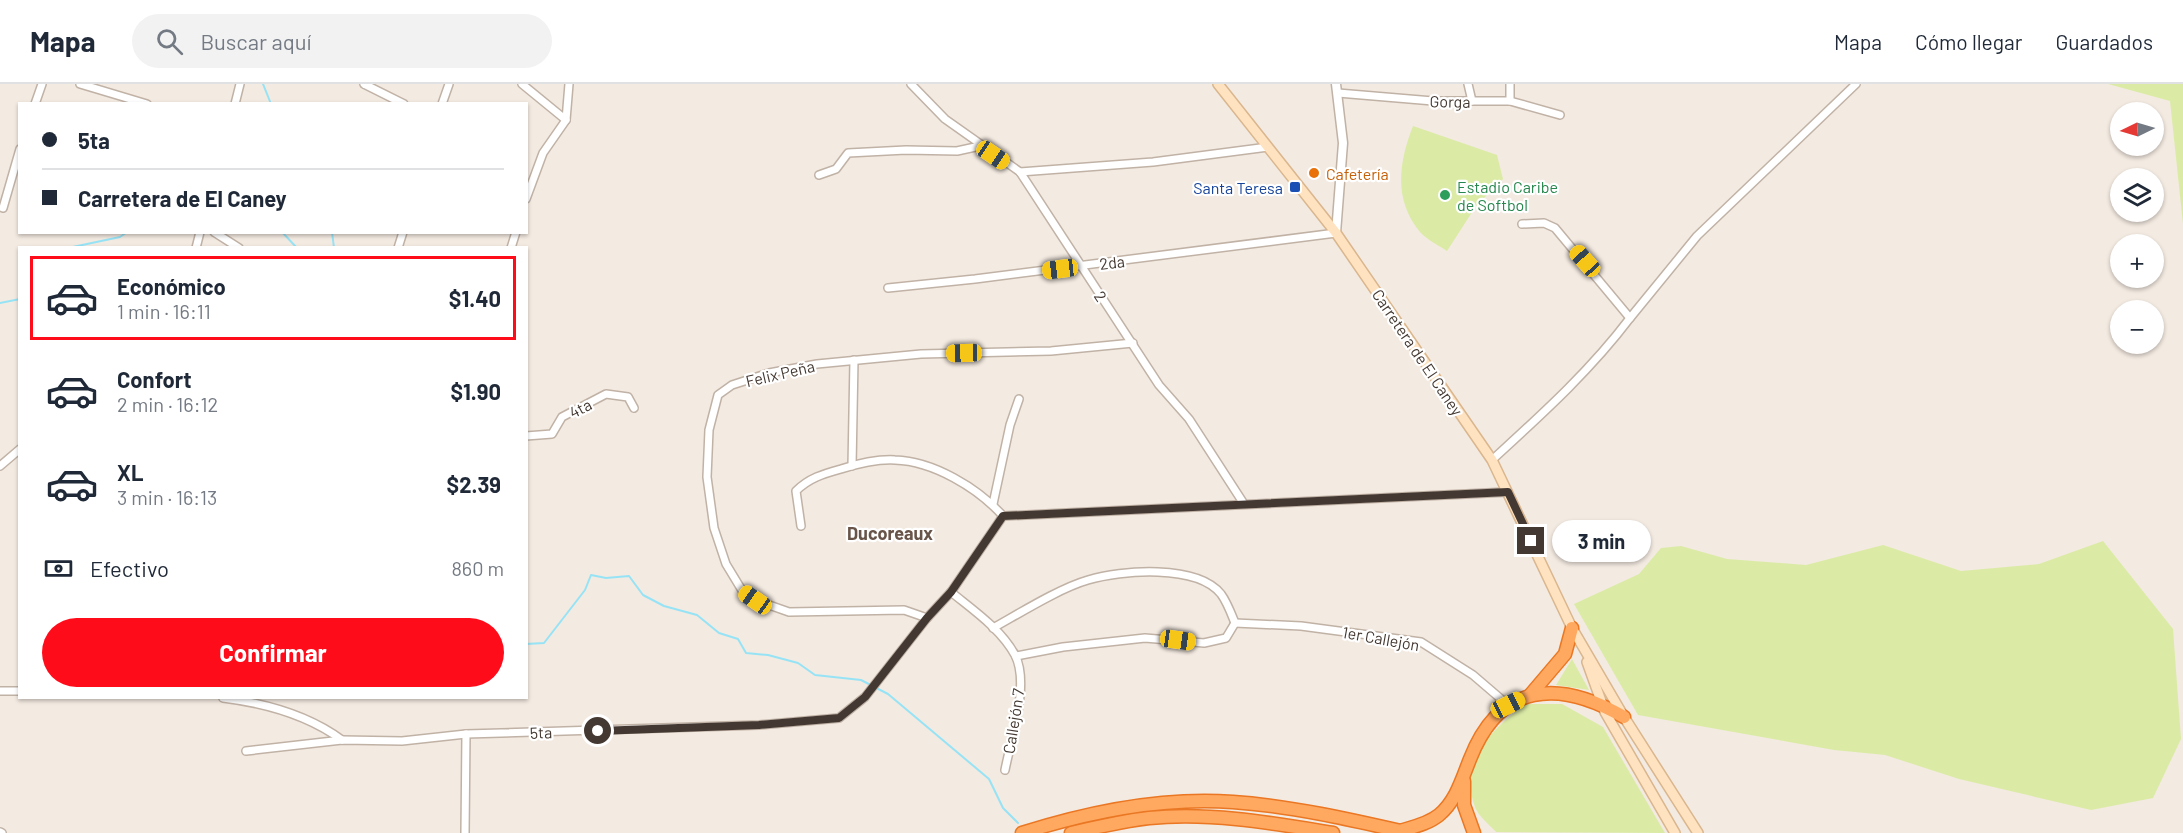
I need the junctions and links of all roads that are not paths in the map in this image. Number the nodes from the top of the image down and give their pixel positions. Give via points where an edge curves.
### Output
1 (42, 84) edge
2 (80, 84) edge
3 (240, 84) edge
4 (364, 84) edge
5 (449, 84) edge
6 (522, 84) edge
7 (569, 84) edge
8 (911, 84) edge
9 (1218, 84) edge
10 (1468, 84) edge
11 (1510, 84) edge
12 (1844, 84) edge
13 (1856, 84) edge
14 (1337, 88) edge
15 (1849, 91) junction
16 (1472, 101) junction
17 (1509, 101) junction
18 (36, 102) edge
19 (140, 102) edge
20 (236, 102) edge
21 (400, 102) edge
22 (443, 102) edge
23 (1560, 115) dead end
24 (566, 120) junction
25 (980, 146) junction
26 (1268, 147) junction
27 (18, 156) edge
28 (1020, 172) junction
29 (819, 175) dead end
30 (528, 194) edge
31 (3, 208) dead end
32 (1522, 224) dead end
33 (1336, 233) junction
34 (217, 234) edge
35 (236, 246) edge
36 (1081, 266) junction
37 (888, 288) dead end
38 (1630, 318) junction
39 (1133, 343) junction
40 (854, 360) junction
41 (1019, 399) dead end
42 (634, 408) dead end
43 (528, 436) edge
44 (18, 451) edge
45 (1492, 460) junction
46 (0, 466) edge
47 (852, 466) junction
48 (1508, 492) junction
49 (993, 504) junction
50 (1244, 504) junction
51 (1003, 516) junction
52 (801, 526) dead end
53 (951, 592) junction
54 (927, 618) junction
55 (1235, 623) junction
56 (993, 628) junction
57 (1572, 628) junction
58 (1582, 644) junction
59 (1016, 656) junction
60 (0, 691) edge
61 (18, 692) edge
62 (1531, 694) junction
63 (232, 699) edge
64 (1508, 705) junction
65 (1603, 708) junction
66 (1624, 717) junction
67 (466, 734) junction
68 (342, 740) junction
69 (246, 751) dead end
70 (1005, 770) dead end
71 (1464, 776) junction
72 (1404, 832) edge
73 (465, 833) edge
74 (1022, 833) edge
75 (1071, 833) edge
76 (1334, 833) edge
77 (1474, 833) edge
78 (1675, 833) edge
79 (1698, 833) edge

1 - 18 street
2 - 19 street
3 - 20 street
4 - 21 street
5 - 22 street
6 - 24 street
7 - 24 street
8 - 25 street, 2 via 945,119
9 - 26 main road, Carretera de El Caney
10 - 16 street
11 - 17 street
12 - 15 street
13 - 15 street
14 - 16 street, Gorga via 1433,101
14 - 33 street via 1343,143
15 - 38 street via 1697,236
16 - 17 street, Gorga
17 - 23 street, Gorga
24 - 30 street via 543,153
25 - 28 street, 2
25 - 29 street via 957,151 848,153 836,169
26 - 28 street via 1153,162
26 - 33 main road, Carretera de El Caney
27 - 31 street
28 - 36 street, 2
32 - 38 street via 1544,223 1555,228
33 - 36 street, 2da
33 - 45 main road, Carretera de El Caney
34 - 35 street
36 - 37 street, 2da
36 - 39 street, 2
38 - 45 street via 1609,346
39 - 40 street, Felix Peña
39 - 50 street, 2
40 - 47 street
40 - 54 street, Felix Peña via 769,373 732,385 718,395 709,430 707,477 714,528 734,579 755,600 789,612 904,609
41 - 49 street
42 - 43 street, 4ta via 628,397 606,394 562,417 552,434
44 - 46 street
45 - 48 main road, Carretera de El Caney
47 - 49 street via 896,460 917,465 949,475
47 - 52 street via 814,477 796,491
48 - 50 street
48 - 57 main road, Carretera de El Caney
49 - 51 street
50 - 51 street
51 - 53 street, 5ta
53 - 54 street, 5ta
53 - 56 street, Callejón 7
54 - 67 street, 5ta via 865,697 839,718
55 - 56 street via 1220,593 1209,584 1158,572 1086,580
55 - 59 street via 1226,638 1204,643 1144,638 1063,646
55 - 64 street, 1er Callejón via 1322,628 1421,642 1473,675
56 - 59 street, Callejón 7
57 - 58 main road, Carretera de El Caney
57 - 62 highway via 1565,654
58 - 65 main road, Carretera de El Caney
58 - 66 main road, Carretera de El Caney
59 - 70 street, Callejón 7 via 1022,691
60 - 61 street
62 - 64 highway
62 - 65 highway via 1560,694
63 - 68 street via 250,701 321,725
64 - 71 highway via 1483,734
65 - 66 highway
65 - 78 main road, Carretera de El Caney
66 - 79 main road, Carretera de El Caney
67 - 68 street, 5ta via 402,741
67 - 73 street
68 - 69 street, 5ta
71 - 72 highway via 1438,816
71 - 77 highway via 1463,797
72 - 74 highway via 1233,802 1188,802 1125,809
75 - 76 highway via 1126,821 1184,817 1234,818

